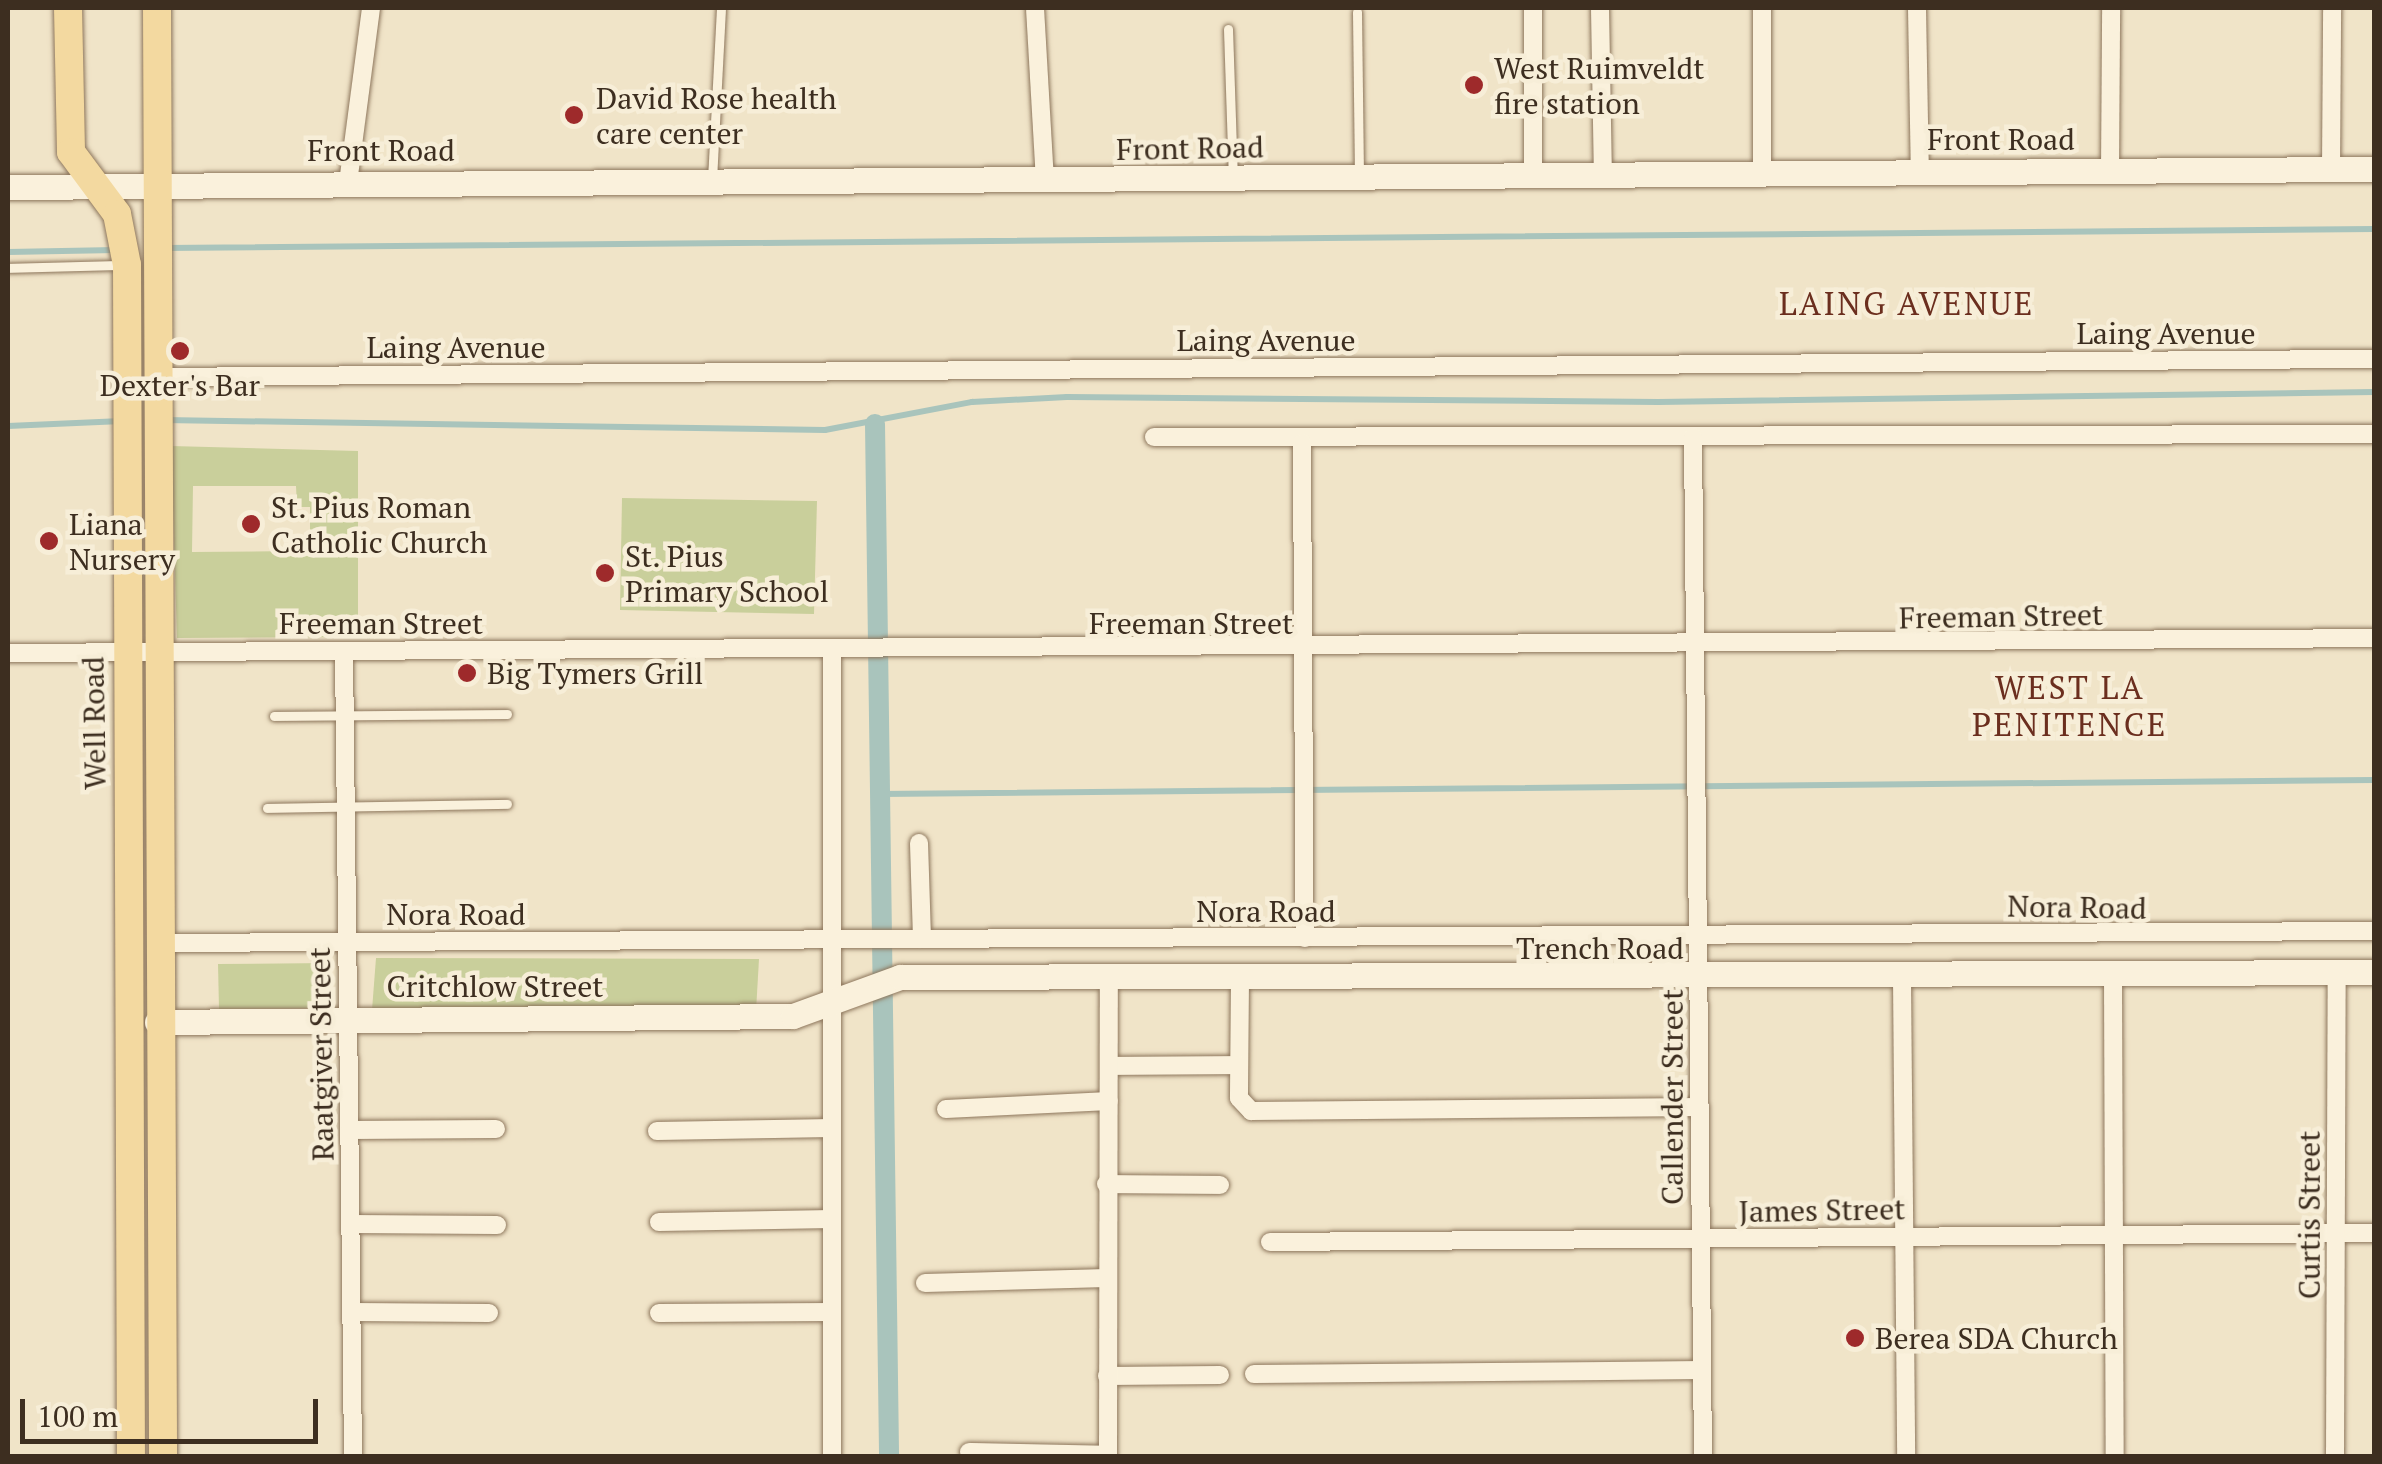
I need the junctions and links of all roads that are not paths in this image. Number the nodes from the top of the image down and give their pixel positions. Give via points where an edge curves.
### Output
1 (68, 8) edge
2 (158, 8) edge
3 (371, 8) edge
4 (721, 8) edge
5 (1035, 8) edge
6 (1533, 8) edge
7 (1600, 8) edge
8 (1762, 8) edge
9 (1916, 8) edge
10 (2111, 8) edge
11 (2332, 8) edge
12 (1358, 12) dead end
13 (1228, 29) dead end
14 (2331, 170) junction
15 (2374, 170) edge
16 (2110, 171) junction
17 (1920, 172) junction
18 (1604, 174) junction
19 (1762, 174) junction
20 (1533, 175) junction
21 (1360, 178) junction
22 (1233, 180) junction
23 (348, 183) junction
24 (712, 183) junction
25 (1045, 183) junction
26 (157, 184) junction
27 (8, 187) edge
28 (99, 188) junction
29 (127, 265) junction
30 (8, 268) edge
31 (2374, 359) edge
32 (157, 383) junction
33 (2374, 434) edge
34 (1154, 437) dead end
35 (1693, 437) junction
36 (1302, 443) junction
37 (2374, 638) edge
38 (1696, 648) junction
39 (126, 650) junction
40 (832, 650) junction
41 (344, 651) junction
42 (1302, 651) junction
43 (157, 652) junction
44 (8, 653) edge
45 (507, 714) dead end
46 (274, 716) dead end
47 (345, 716) junction
48 (506, 804) dead end
49 (346, 807) junction
50 (267, 808) dead end
51 (918, 843) dead end
52 (2374, 931) edge
53 (1698, 936) junction
54 (1305, 938) junction
55 (832, 940) junction
56 (922, 940) junction
57 (347, 942) junction
58 (158, 943) junction
59 (2374, 972) edge
60 (2337, 973) junction
61 (2113, 976) junction
62 (1902, 978) junction
63 (1109, 979) junction
64 (1240, 979) junction
65 (1699, 980) junction
66 (831, 1003) junction
67 (348, 1019) junction
68 (157, 1022) junction
69 (1239, 1065) junction
70 (1109, 1066) junction
71 (1109, 1101) junction
72 (1700, 1106) junction
73 (946, 1109) dead end
74 (832, 1128) junction
75 (496, 1129) dead end
76 (350, 1130) junction
77 (657, 1131) dead end
78 (1106, 1184) junction
79 (1220, 1186) dead end
80 (832, 1219) junction
81 (659, 1222) dead end
82 (351, 1224) junction
83 (497, 1225) dead end
84 (2336, 1233) junction
85 (2374, 1233) edge
86 (2114, 1235) junction
87 (1904, 1237) junction
88 (1701, 1238) junction
89 (1270, 1242) dead end
90 (1107, 1278) junction
91 (925, 1283) dead end
92 (352, 1312) junction
93 (489, 1312) dead end
94 (832, 1312) junction
95 (659, 1313) dead end
96 (1702, 1370) junction
97 (1254, 1374) dead end
98 (1220, 1375) dead end
99 (1107, 1376) junction
100 (969, 1452) dead end
101 (131, 1456) edge
102 (164, 1456) edge
103 (354, 1456) edge
104 (832, 1456) edge
105 (1108, 1456) edge
106 (1703, 1456) edge
107 (1906, 1456) edge
108 (2115, 1456) edge
109 (2335, 1456) edge

1 - 28 main road, Well Road via 69,142 78,170
2 - 26 main road, Well Road
3 - 23 street
4 - 24 lane
5 - 25 street
6 - 20 street
7 - 18 street
8 - 19 street
9 - 17 street
10 - 16 street
11 - 14 street
12 - 21 lane
13 - 22 lane
14 - 15 street, Front Road
14 - 16 street, Front Road
16 - 17 street, Front Road
17 - 19 street, Front Road
18 - 19 street, Front Road
18 - 20 street, Front Road
20 - 21 street, Front Road
21 - 22 street, Front Road
22 - 25 street, Front Road
23 - 24 street, Front Road
23 - 26 street, Front Road
24 - 25 street, Front Road
26 - 28 street, Front Road
26 - 32 main road, Well Road
27 - 28 street, Front Road
28 - 29 main road, Well Road via 116,214
29 - 30 lane
29 - 39 main road, Well Road
31 - 32 street, Laing Avenue
32 - 43 main road, Well Road
33 - 35 street
34 - 36 street
35 - 36 street
35 - 38 street, Callender Street
36 - 42 street
37 - 38 street, Freeman Street
38 - 42 street, Freeman Street
38 - 53 street, Callender Street
39 - 43 street, Freeman Street
39 - 44 street, Freeman Street
39 - 101 main road, Well Road
40 - 41 street, Freeman Street
40 - 42 street, Freeman Street
40 - 55 street
41 - 43 street, Freeman Street
41 - 47 street, Raatgiver Street
42 - 54 street
43 - 58 main road, Well Road
45 - 47 lane
46 - 47 lane
47 - 49 street, Raatgiver Street
48 - 49 lane
49 - 50 lane
49 - 57 street, Raatgiver Street
51 - 56 street
52 - 53 street, Nora Road
53 - 54 street, Nora Road
53 - 65 street, Callender Street
54 - 56 street, Nora Road
55 - 56 street, Nora Road
55 - 57 street, Nora Road
55 - 66 street
57 - 58 street, Nora Road
57 - 67 street, Raatgiver Street
58 - 68 main road, Well Road
59 - 60 street, Trench Road
60 - 61 street, Trench Road
60 - 84 street, Curtis Street
61 - 62 street, Trench Road
61 - 86 street
62 - 65 street, Trench Road
62 - 87 street
63 - 64 street, Trench Road
63 - 66 street, Trench Road via 900,977
63 - 70 street
64 - 65 street, Trench Road
64 - 69 street
65 - 72 street, Callender Street
66 - 67 street, Critchlow Street via 793,1016
66 - 74 street
67 - 68 street, Critchlow Street
67 - 76 street, Raatgiver Street
68 - 102 main road, Well Road
69 - 70 street
69 - 72 street via 1240,1104 1260,1112
70 - 71 street
71 - 73 street
71 - 78 street
72 - 88 street, Callender Street
74 - 77 street
74 - 80 street
75 - 76 street
76 - 82 street, Raatgiver Street
78 - 79 street
78 - 90 street
80 - 81 street
80 - 94 street
82 - 83 street
82 - 92 street, Raatgiver Street
84 - 85 street, James Street
84 - 86 street, James Street
84 - 109 street, Curtis Street
86 - 87 street, James Street
86 - 108 street
87 - 88 street, James Street
87 - 107 street
88 - 89 street, James Street
88 - 96 street, Callender Street
90 - 91 street
90 - 99 street
92 - 93 street
92 - 103 street, Raatgiver Street
94 - 95 street
94 - 104 street
96 - 97 street
96 - 106 street, Callender Street
98 - 99 street
99 - 105 street
100 - 105 street

